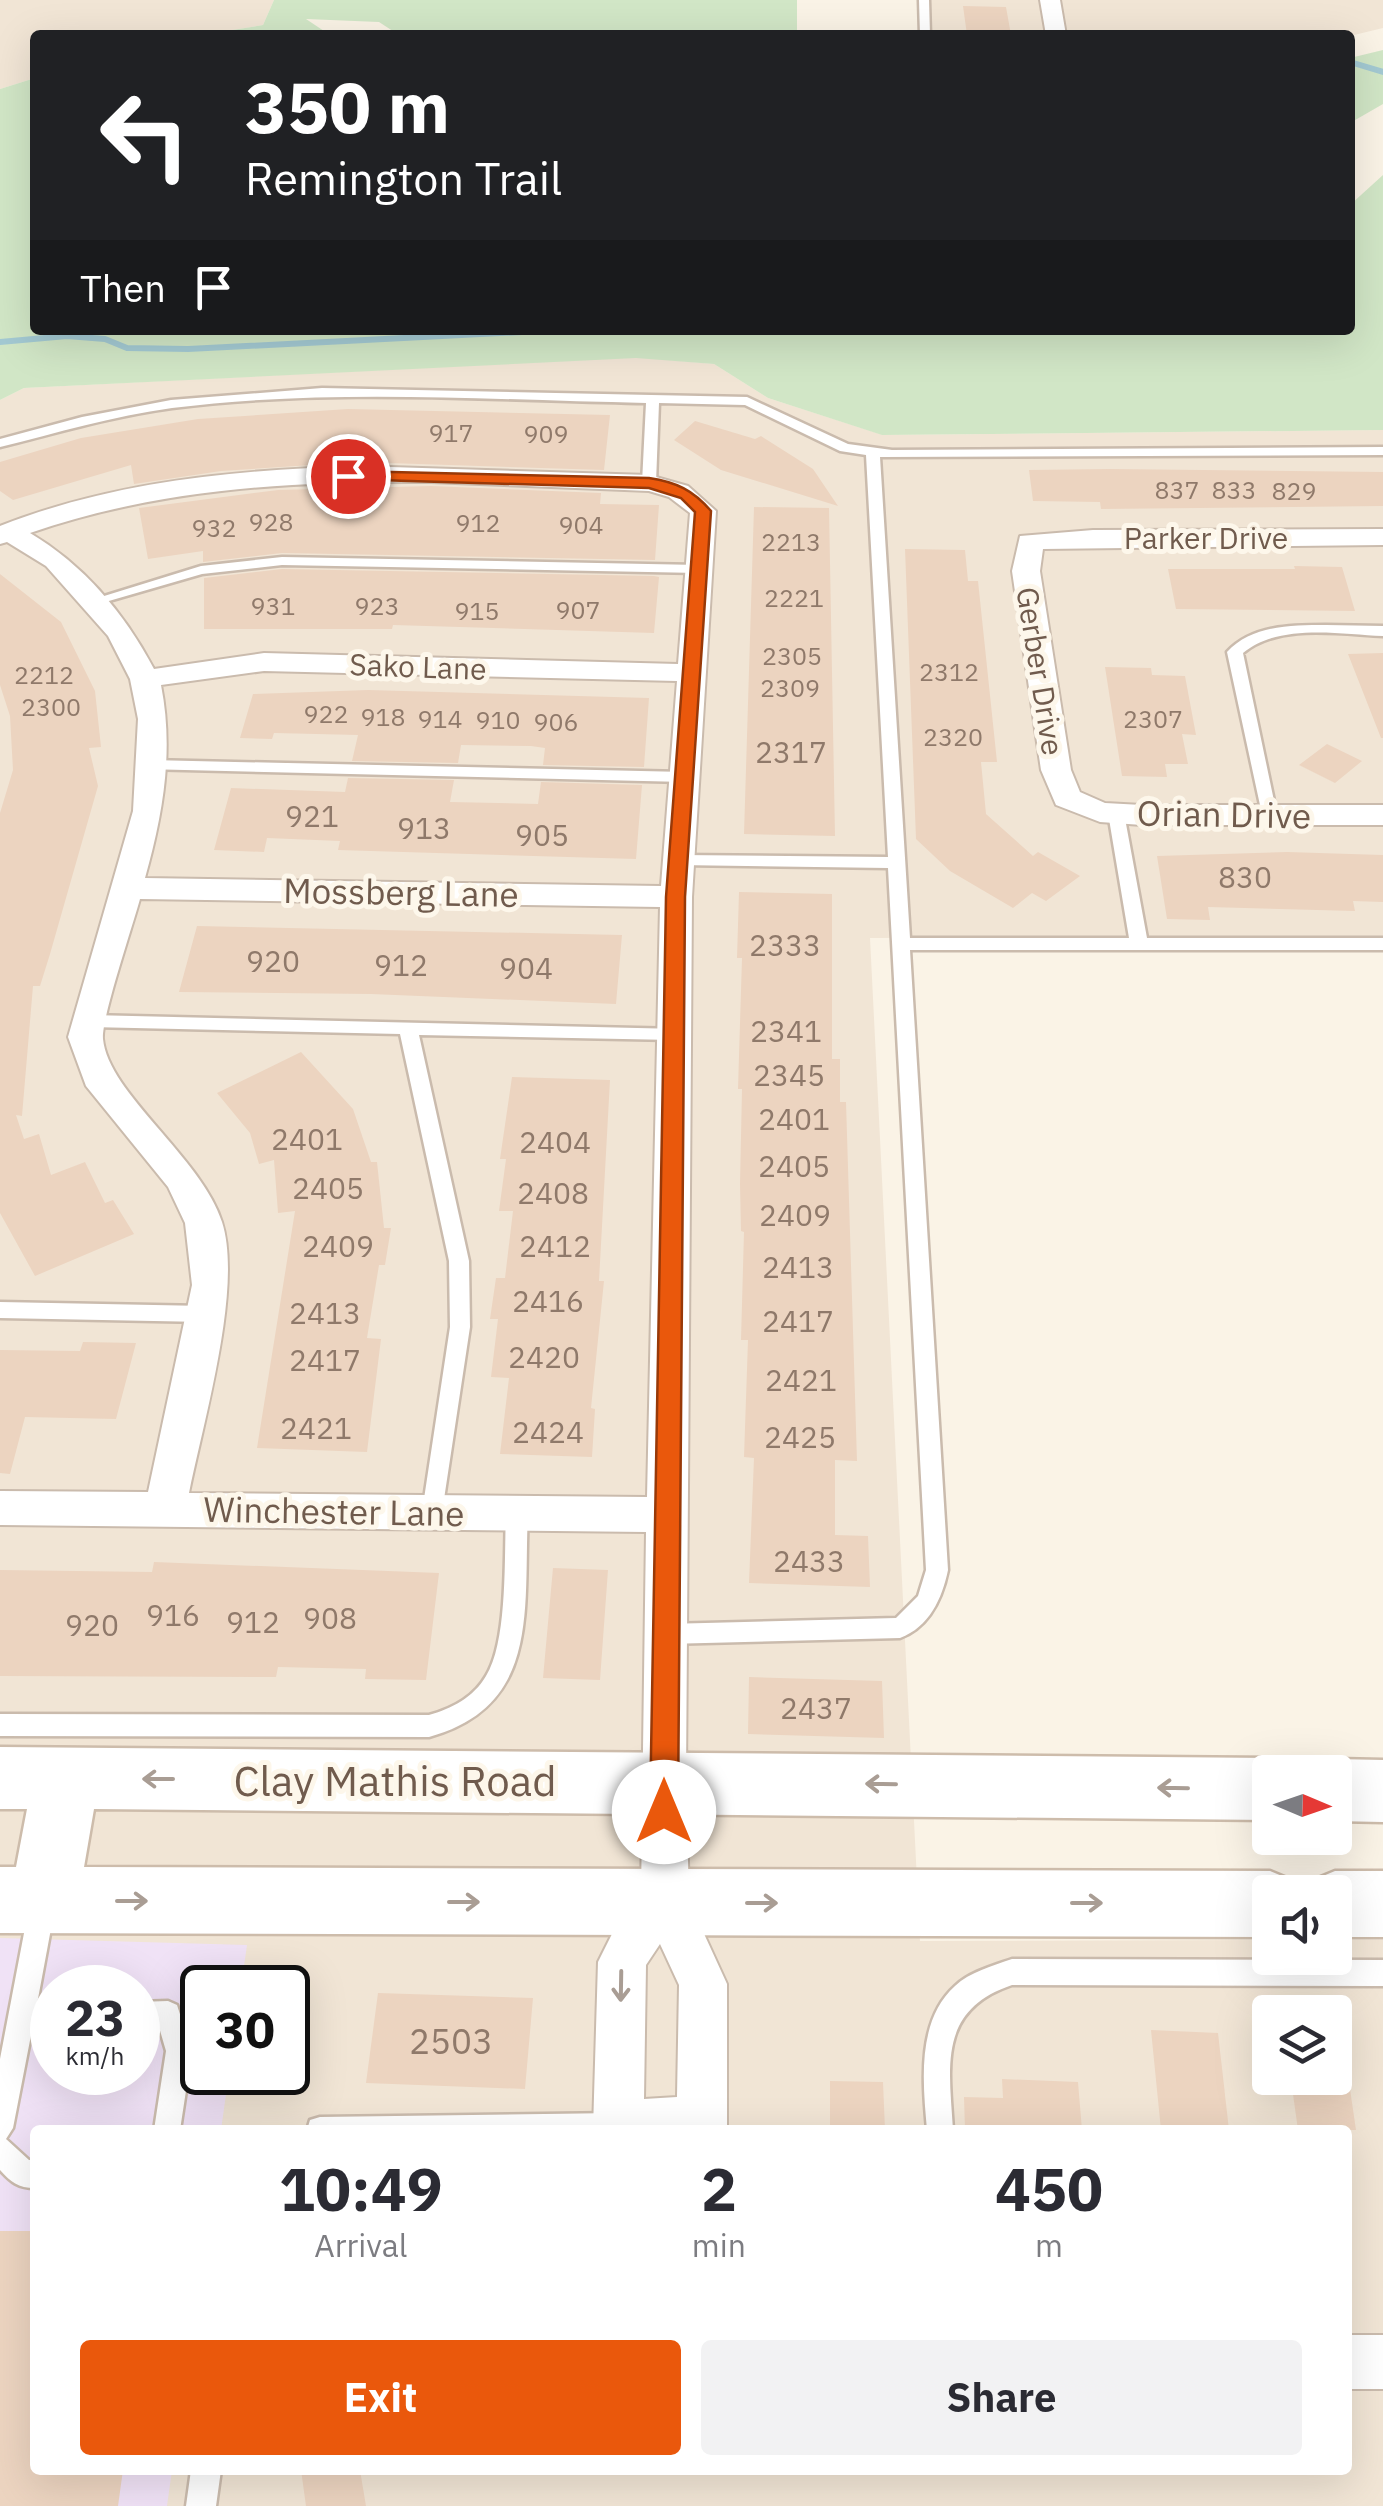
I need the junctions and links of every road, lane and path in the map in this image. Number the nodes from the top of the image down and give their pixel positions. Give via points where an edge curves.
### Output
1 (924, 0) edge
2 (1050, 0) edge
3 (925, 30) edge
4 (1055, 30) edge
5 (653, 399) junction
6 (0, 442) edge
7 (1383, 451) edge
8 (872, 452) junction
9 (649, 483) junction
10 (4, 534) edge
11 (1383, 536) edge
12 (1030, 542) joint
13 (699, 569) junction
14 (95, 601) junction
15 (1383, 631) edge
16 (692, 673) junction
17 (145, 679) junction
18 (150, 765) junction
19 (685, 778) junction
20 (1067, 798) joint
21 (1116, 813) junction
22 (1269, 815) junction
23 (1383, 816) edge
24 (678, 860) junction
25 (896, 863) junction
26 (127, 888) junction
27 (676, 897) junction
28 (901, 944) junction
29 (1139, 944) junction
30 (1383, 944) edge
31 (90, 1021) junction
32 (408, 1028) junction
33 (674, 1034) junction
34 (0, 1310) edge
35 (205, 1314) junction
36 (0, 1508) edge
37 (165, 1508) junction
38 (433, 1512) junction
39 (518, 1513) junction
40 (668, 1515) junction
41 (666, 1634) junction
42 (0, 1725) edge
43 (0, 1778) edge
44 (66, 1779) junction
45 (664, 1781) junction
46 (1252, 1790) edge
47 (1352, 1790) edge
48 (1383, 1791) edge
49 (22, 1900) edge
50 (665, 1903) junction
51 (1252, 1904) edge
52 (1352, 1904) edge
53 (1383, 1904) edge
54 (1383, 1973) edge
55 (160, 2014) edge
56 (22, 2017) junction
57 (30, 2017) edge
58 (168, 2125) edge
59 (618, 2125) edge
60 (702, 2125) edge
61 (940, 2125) edge
62 (0, 2128) edge
63 (0, 2150) edge
64 (30, 2174) edge
65 (1352, 2362) edge
66 (1383, 2362) edge
67 (205, 2475) edge
68 (201, 2506) edge

1 - 3 lane
2 - 4 street
5 - 6 lane via 253,396 153,408
5 - 8 lane via 748,401 845,448
5 - 9 lane
7 - 8 lane
8 - 25 lane
9 - 10 street via 246,477 104,502
9 - 13 street via 686,494 703,511
10 - 14 street via 56,560
11 - 12 street, Parker Drive
12 - 20 street, Gerber Drive via 1026,571 1056,770
13 - 14 lane via 282,560 201,570
13 - 16 street
14 - 17 street
15 - 22 lane via 1266,633 1234,652
16 - 17 street, Sako Lane via 264,662
16 - 19 street
17 - 18 street via 153,719
18 - 19 lane
18 - 26 street via 148,811
19 - 24 street
20 - 21 street, Orian Drive
21 - 22 street, Orian Drive
21 - 29 lane
22 - 23 street, Orian Drive
24 - 25 lane
24 - 27 street
25 - 28 lane
26 - 27 street, Mossberg Lane
26 - 31 street
27 - 33 street
28 - 29 lane
28 - 41 lane via 938,1570 932,1596 900,1628
29 - 30 lane
31 - 32 lane
31 - 35 street via 85,1036 98,1077 184,1180 204,1224 211,1285
32 - 33 lane
32 - 38 lane via 459,1261 460,1327
33 - 40 street
34 - 35 lane
35 - 37 street
36 - 37 street, Winchester Lane
37 - 38 street, Winchester Lane
38 - 39 street, Winchester Lane
39 - 40 street, Winchester Lane
39 - 42 lane via 506,1654 497,1681 454,1720 428,1726
40 - 41 street
41 - 45 street
43 - 44 main road, Clay Mathis Road
45 -> 44 main road, Clay Mathis Road
44 - 49 main road
46 -> 45 main road, Clay Mathis Road
45 - 50 street
47 - 48 main road
49 -> 50 main road
49 - 56 lane
50 -> 51 main road
50 -> 59 street via 622,1962
50 - 60 street via 702,1984
52 - 53 main road
54 - 61 lane via 1012,1972 988,1978 962,1993 935,2053
55 - 58 lane via 168,2014 179,2051
56 - 57 lane
56 - 62 lane
63 - 64 lane
65 - 66 street
67 - 68 lane

